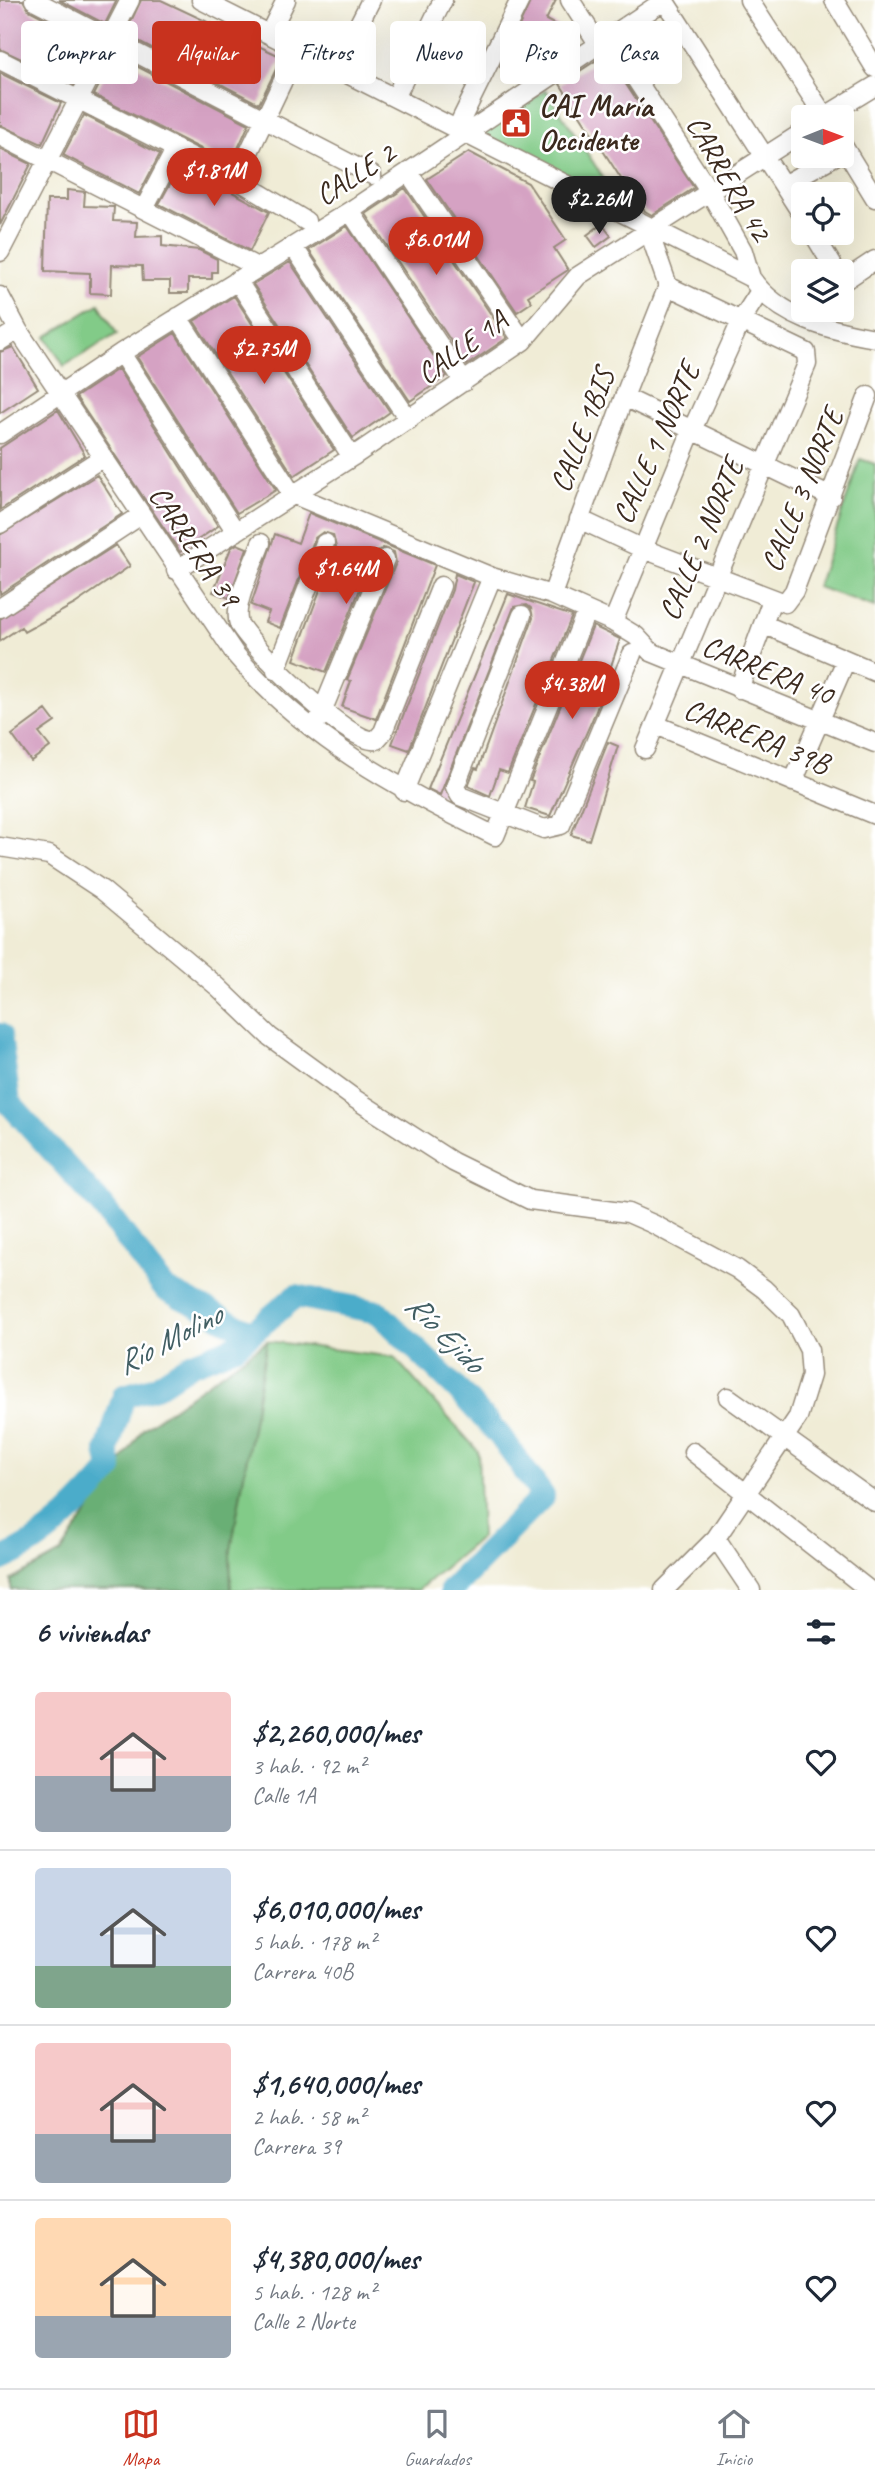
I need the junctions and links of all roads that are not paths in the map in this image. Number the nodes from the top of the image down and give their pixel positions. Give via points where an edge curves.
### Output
1 (34, 0) edge
2 (130, 0) edge
3 (286, 0) edge
4 (371, 0) edge
5 (443, 0) edge
6 (520, 0) edge
7 (570, 0) edge
8 (665, 0) edge
9 (749, 0) edge
10 (834, 0) edge
11 (209, 2) edge
12 (75, 21) edge
13 (118, 21) edge
14 (360, 21) edge
15 (634, 21) edge
16 (594, 29) edge
17 (269, 34) junction
18 (275, 37) edge
19 (867, 37) edge
20 (594, 47) edge
21 (138, 53) edge
22 (0, 60) edge
23 (875, 68) edge
24 (86, 84) edge
25 (282, 84) edge
26 (367, 84) edge
27 (634, 84) edge
28 (875, 86) edge
29 (395, 98) junction
30 (78, 99) junction
31 (817, 105) edge
32 (844, 105) edge
33 (266, 118) junction
34 (460, 132) junction
35 (0, 136) edge
36 (791, 140) edge
37 (176, 148) junction
38 (766, 157) junction
39 (49, 160) junction
40 (811, 168) edge
41 (854, 168) edge
42 (408, 172) junction
43 (372, 175) dead end
44 (236, 179) junction
45 (785, 184) junction
46 (711, 194) junction
47 (791, 195) edge
48 (875, 198) edge
49 (144, 209) junction
50 (350, 211) junction
51 (7, 216) edge
52 (306, 221) dead end
53 (649, 229) junction
54 (293, 246) junction
55 (0, 252) edge
56 (875, 260) edge
57 (257, 267) junction
58 (854, 274) edge
59 (237, 280) junction
60 (755, 284) junction
61 (668, 286) junction
62 (0, 296) edge
63 (791, 307) edge
64 (178, 317) junction
65 (742, 319) junction
66 (820, 322) edge
67 (18, 330) junction
68 (875, 338) edge
69 (0, 341) edge
70 (523, 341) junction
71 (121, 353) junction
72 (464, 382) junction
73 (62, 393) junction
74 (868, 396) dead end
75 (624, 397) junction
76 (409, 419) junction
77 (692, 429) junction
78 (0, 434) edge
79 (103, 457) junction
80 (352, 457) junction
81 (762, 464) junction
82 (292, 494) junction
83 (831, 497) junction
84 (141, 515) junction
85 (579, 519) junction
86 (0, 524) edge
87 (236, 531) junction
88 (261, 543) dead end
89 (325, 543) dead end
90 (641, 548) junction
91 (385, 559) dead end
92 (176, 570) junction
93 (492, 577) junction
94 (715, 577) junction
95 (441, 586) dead end
96 (552, 595) junction
97 (779, 602) junction
98 (0, 608) edge
99 (522, 615) dead end
100 (583, 620) dead end
101 (613, 622) junction
102 (765, 625) junction
103 (632, 654) dead end
104 (846, 660) junction
105 (679, 663) junction
106 (276, 670) junction
107 (875, 672) edge
108 (739, 689) junction
109 (324, 710) junction
110 (818, 721) junction
111 (656, 725) junction
112 (313, 732) junction
113 (875, 743) edge
114 (645, 749) dead end
115 (793, 782) junction
116 (397, 787) junction
117 (504, 813) junction
118 (875, 816) edge
119 (0, 847) edge
120 (728, 1397) dead end
121 (785, 1440) junction
122 (693, 1452) dead end
123 (744, 1494) junction
124 (875, 1502) edge
125 (716, 1538) junction
126 (748, 1589) edge
127 (664, 1590) edge
128 (869, 1590) edge

1 - 12 street
2 - 13 street
3 - 17 street
4 - 14 street
5 - 29 street
6 - 34 street
7 - 16 street, CARRERA 42
8 - 15 street, CALLE 2
8 - 38 street
9 - 31 street
10 - 19 street
11 - 17 street
17 - 18 street
19 - 23 street
20 - 34 street, CALLE 2
21 - 33 street
22 - 30 street
24 - 30 street
25 - 33 street
26 - 29 street
27 - 46 street, CARRERA 42
28 - 32 street
29 - 34 street
30 - 37 street
30 - 39 street
33 - 43 street
33 - 44 street
34 - 42 street, CALLE 2
34 - 53 street
35 - 39 street
36 - 38 street, CALLE 1A
37 - 44 street
37 - 49 street
38 - 45 street
38 - 46 street, CALLE 1A
39 - 49 street
39 - 51 street
40 - 45 street
41 - 48 street
42 - 50 street, CALLE 2
42 - 70 street
44 - 52 street
45 - 47 street
46 - 53 street, CALLE 1A
46 - 60 street, CARRERA 42 via 743,251
49 - 57 street
50 - 54 street, CALLE 2
50 - 72 street
51 - 55 street
53 - 60 street
53 - 61 street
53 - 70 street, CALLE 1A via 579,276
54 - 57 street, CALLE 2
54 - 76 street
56 - 58 street
57 - 59 street, CALLE 2
59 - 64 street, CALLE 2
59 - 80 street
60 - 63 street
60 - 65 street, CALLE 1 NORTE
61 - 65 street
61 - 75 street, CALLE 1BIS
62 - 67 street, CARRERA 39
64 - 71 street, CALLE 2
64 - 82 street
65 - 77 street, CALLE 1 NORTE
65 - 81 street, CALLE 2 NORTE via 806,352 807,364
66 - 68 street via 840,332
67 - 69 street
67 - 73 street, CARRERA 39
70 - 72 street, CALLE 1A
71 - 73 street, CALLE 2
71 - 87 street
72 - 76 street, CALLE 1A
73 - 78 street, CALLE 2
73 - 79 street, CARRERA 39
74 - 83 street, CALLE 3 NORTE
75 - 77 street
75 - 85 street, CALLE 1BIS
76 - 80 street, CALLE 1A
77 - 81 street
77 - 90 street, CALLE 1 NORTE
79 - 84 street, CARRERA 39
79 - 86 street
80 - 82 street, CALLE 1A
81 - 83 street
81 - 94 street, CALLE 2 NORTE
82 - 87 street, CALLE 1A
82 - 93 street
83 - 97 street, CALLE 3 NORTE via 794,591
84 - 92 street, CARRERA 39
84 - 98 street
85 - 90 street
85 - 96 street, CALLE 1BIS
87 - 92 street, CALLE 1A
88 - 106 street via 236,616
89 - 106 street
90 - 94 street
90 - 101 street, CALLE 1 NORTE
91 - 109 street
92 - 112 street, CARRERA 39 via 252,674
93 - 96 street
93 - 116 street
94 - 97 street
94 - 105 street, CALLE 2 NORTE
95 - 109 street via 379,738 366,740
96 - 101 street
97 - 102 street, CALLE 3 NORTE
99 - 117 street via 454,787 460,796
100 - 117 street
101 - 105 street, CARRERA 40 via 651,652
102 - 104 street
102 - 108 street, CALLE 3 NORTE
103 - 117 street via 561,825 544,829
104 - 107 street
104 - 110 street
105 - 108 street, CARRERA 40
105 - 111 street, CALLE 2 NORTE
106 - 109 street
108 - 110 street, CARRERA 40
109 - 112 street
110 - 113 street, CARRERA 40
110 - 115 street
111 - 114 street, CALLE 2 NORTE
111 - 115 street, CARRERA 39B
112 - 116 street, CARRERA 39
115 - 118 street, CARRERA 39B
116 - 117 street, CARRERA 39 via 495,836
119 - 121 street via 48,855 102,890 270,1037 355,1099 453,1161 530,1200 640,1219 737,1269 764,1289 791,1315 809,1350 811,1375 798,1417
120 - 121 street
121 - 123 street
121 - 124 street
122 - 123 street
123 - 125 street
123 - 128 street
125 - 126 street
125 - 127 street

